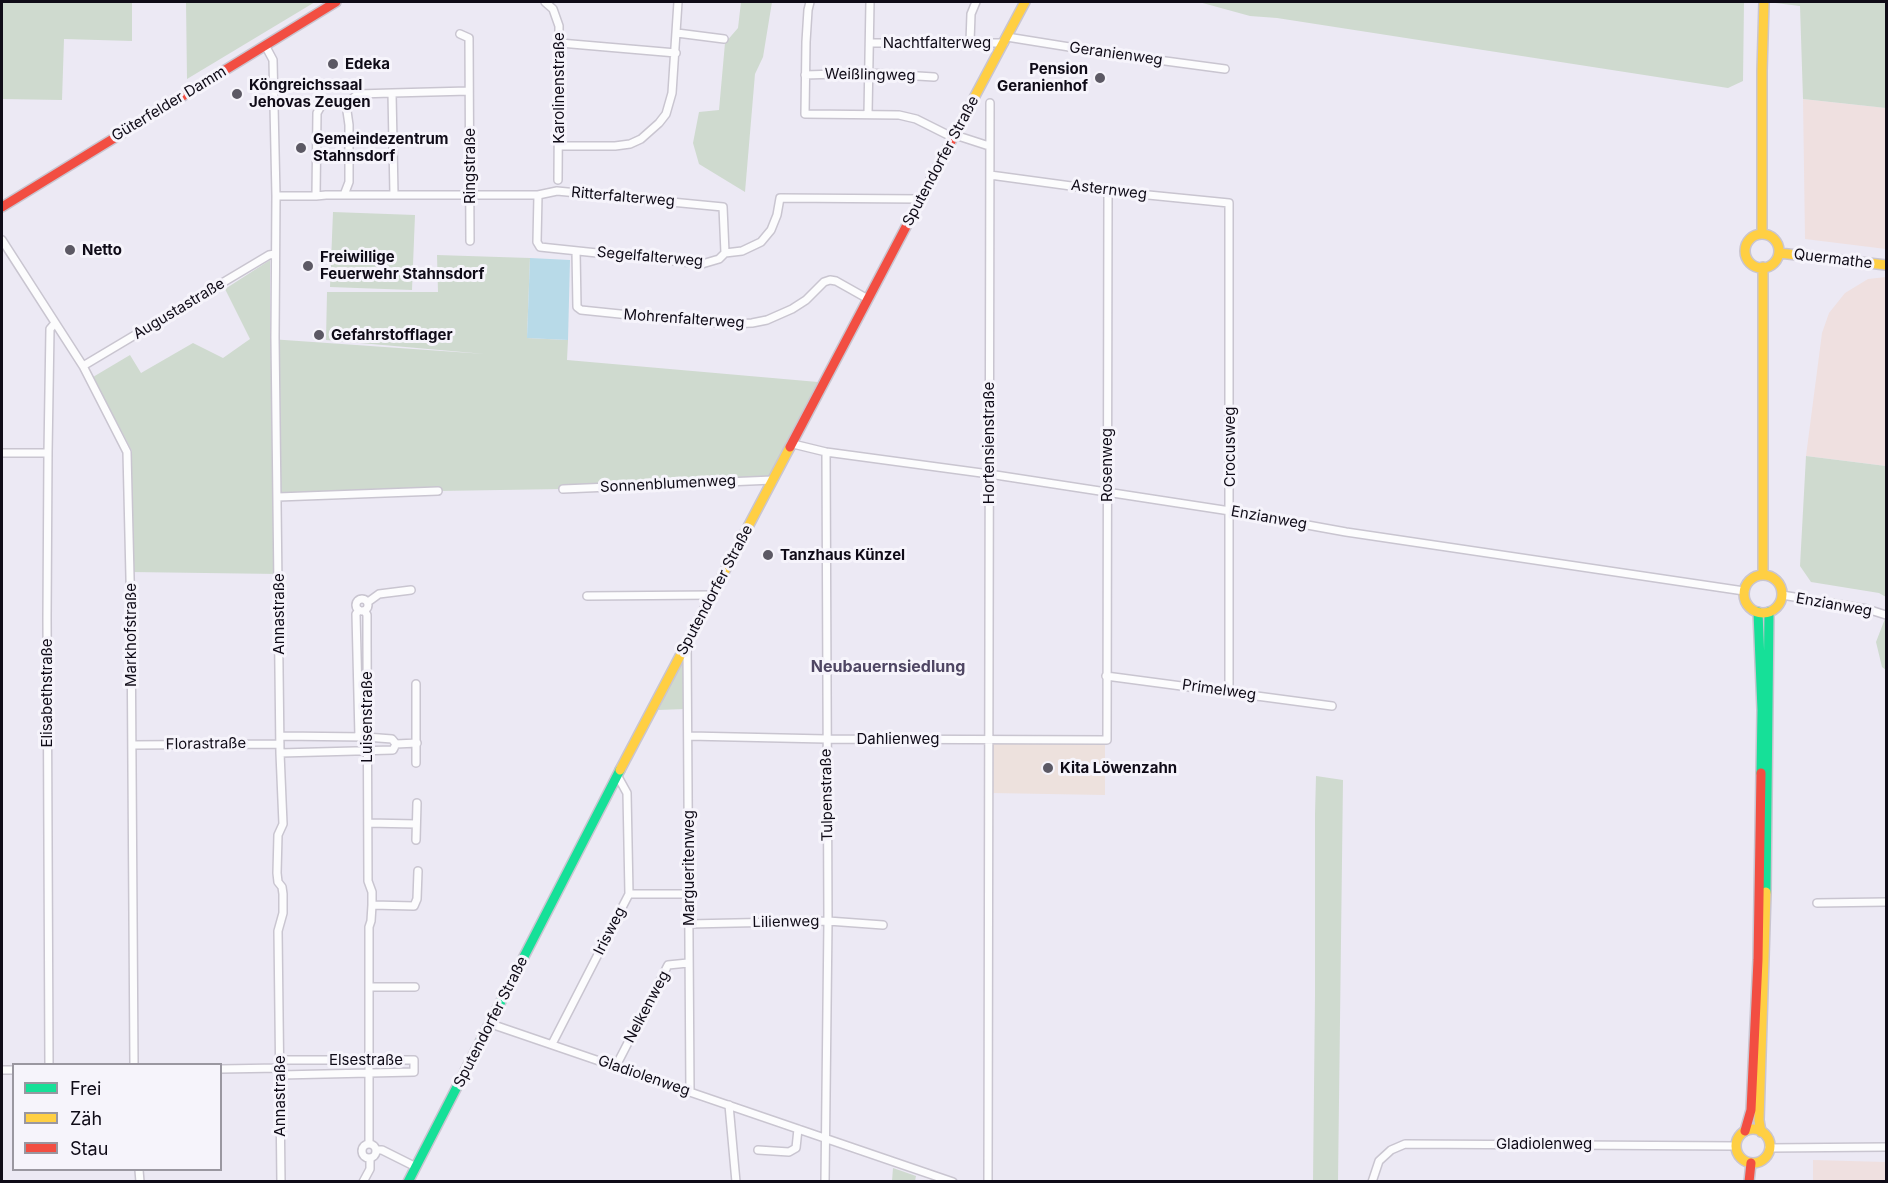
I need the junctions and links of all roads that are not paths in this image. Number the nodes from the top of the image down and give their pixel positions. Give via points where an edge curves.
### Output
1 (336, 2) edge
2 (545, 2) edge
3 (678, 2) edge
4 (810, 2) edge
5 (870, 2) edge
6 (976, 2) edge
7 (1025, 2) edge
8 (1764, 2) edge
9 (677, 33) junction
10 (460, 34) dead end
11 (724, 39) dead end
12 (1005, 40) junction
13 (970, 42) junction
14 (560, 43) junction
15 (870, 43) junction
16 (265, 45) junction
17 (676, 53) junction
18 (1225, 69) dead end
19 (869, 74) junction
20 (805, 75) junction
21 (934, 77) dead end
22 (469, 91) junction
23 (392, 93) junction
24 (990, 103) dead end
25 (346, 104) junction
26 (868, 114) junction
27 (954, 136) junction
28 (559, 146) junction
29 (989, 146) junction
30 (990, 175) junction
31 (558, 180) dead end
32 (1108, 191) junction
33 (344, 195) junction
34 (394, 195) junction
35 (474, 195) junction
36 (538, 195) junction
37 (276, 196) junction
38 (316, 196) junction
39 (921, 200) junction
40 (1229, 203) joint
41 (2, 207) edge
42 (1762, 234) junction
43 (2, 240) edge
44 (470, 240) dead end
45 (576, 251) junction
46 (725, 253) junction
47 (1779, 253) junction
48 (275, 254) junction
49 (1887, 265) edge
50 (1762, 267) junction
51 (868, 299) junction
52 (55, 323) junction
53 (83, 366) junction
54 (793, 444) junction
55 (826, 452) junction
56 (2, 453) edge
57 (48, 453) junction
58 (989, 474) junction
59 (773, 480) junction
60 (563, 489) dead end
61 (438, 490) dead end
62 (1106, 493) junction
63 (278, 497) junction
64 (1230, 512) junction
65 (1763, 575) junction
66 (411, 590) dead end
67 (1745, 590) junction
68 (713, 595) junction
69 (1782, 595) junction
70 (587, 596) dead end
71 (368, 602) junction
72 (362, 610) junction
73 (1758, 612) junction
74 (1769, 612) junction
75 (1887, 615) edge
76 (687, 643) junction
77 (1106, 676) junction
78 (416, 684) dead end
79 (1229, 691) junction
80 (1332, 706) dead end
81 (689, 736) junction
82 (362, 737) junction
83 (826, 739) junction
84 (989, 739) junction
85 (280, 740) junction
86 (1107, 740) joint
87 (417, 743) junction
88 (396, 744) junction
89 (132, 745) junction
90 (367, 751) junction
91 (280, 753) junction
92 (416, 763) dead end
93 (617, 775) junction
94 (417, 803) dead end
95 (368, 823) junction
96 (416, 824) junction
97 (416, 840) dead end
98 (418, 871) dead end
99 (629, 894) junction
100 (688, 894) junction
101 (1887, 902) edge
102 (1817, 903) dead end
103 (372, 905) junction
104 (828, 921) junction
105 (689, 924) junction
106 (883, 925) dead end
107 (688, 963) junction
108 (369, 987) junction
109 (416, 987) dead end
110 (491, 1024) junction
111 (552, 1044) junction
112 (368, 1059) junction
113 (49, 1063) edge
114 (134, 1063) edge
115 (616, 1066) junction
116 (280, 1068) junction
117 (222, 1069) edge
118 (368, 1074) junction
119 (690, 1092) junction
120 (729, 1105) junction
121 (798, 1128) junction
122 (1745, 1131) junction
123 (1761, 1132) junction
124 (827, 1138) junction
125 (369, 1144) junction
126 (1736, 1146) junction
127 (1887, 1147) edge
128 (1769, 1148) junction
129 (376, 1150) junction
130 (758, 1150) dead end
131 (370, 1159) junction
132 (1751, 1163) junction
133 (416, 1167) junction
134 (280, 1182) edge
135 (363, 1182) edge
136 (408, 1182) edge
137 (736, 1182) edge
138 (825, 1182) edge
139 (953, 1182) edge
140 (988, 1182) edge
141 (1372, 1182) edge
142 (1749, 1182) edge

1 - 16 main road, Güterfelder Damm
2 - 14 street, Karolinenstraße via 553,9 560,26
3 - 9 street
4 - 20 street
5 - 15 street
6 - 13 street via 971,14
7 - 12 main road, Sputendorfer Straße
8 - 42 main road
9 - 11 street
9 - 17 street
10 - 22 street, Ringstraße via 469,38
12 - 13 street, Nachtfalterweg
12 - 18 street, Geranienweg
12 - 27 main road, Sputendorfer Straße
13 - 15 street, Nachtfalterweg
14 - 17 street
14 - 28 street, Karolinenstraße
15 - 19 street
16 - 37 street, Annastraße via 273,60
16 - 41 main road, Güterfelder Damm
17 - 28 street via 666,114 641,139 615,146
19 - 20 street, Weißlingweg
19 - 21 street, Weißlingweg
19 - 26 street
20 - 26 street via 805,114
22 - 23 street
22 - 35 street, Ringstraße
23 - 25 street via 358,94
23 - 34 street
24 - 29 street, Hortensienstraße
25 - 33 street via 349,182
25 - 38 street via 328,103 317,113
26 - 27 street via 908,116
27 - 29 street
27 - 39 main road, Sputendorfer Straße
28 - 31 street, Karolinenstraße
29 - 30 street, Hortensienstraße
30 - 32 street, Asternweg
30 - 58 street, Hortensienstraße
32 - 40 street, Asternweg
32 - 62 street, Rosenweg
33 - 34 street, Ritterfalterweg
33 - 38 street, Ritterfalterweg
34 - 35 street, Ritterfalterweg
35 - 36 street, Ritterfalterweg
35 - 44 street, Ringstraße
36 - 45 street, Segelfalterweg via 540,247
36 - 46 street, Ritterfalterweg via 557,191 723,207
37 - 38 street, Ritterfalterweg
37 - 48 street, Annastraße
39 - 46 street, Segelfalterweg via 780,198 771,230 760,242 742,251
39 - 51 main road, Sputendorfer Straße
40 - 64 street, Crocusweg
42 - 47 main road via 1777,242
42 - 50 main road via 1752,238 1746,248 1752,264
43 - 52 street, Markhofstraße
45 - 46 street, Segelfalterweg via 702,264
45 - 51 street, Mohrenfalterweg via 577,307 581,310 752,323 792,309 830,280
47 - 49 main road, Quermathe
47 - 50 main road via 1775,262
48 - 53 street, Augustastraße
48 - 63 street, Annastraße
50 - 65 main road
51 - 54 main road, Sputendorfer Straße
52 - 53 street, Markhofstraße
52 - 57 street, Elisabethstraße via 50,329
53 - 89 street, Markhofstraße via 127,452
54 - 55 street, Enzianweg
54 - 59 main road, Sputendorfer Straße
55 - 58 street, Enzianweg
55 - 83 street, Tulpenstraße
56 - 57 street
57 - 113 street, Elisabethstraße
58 - 62 street, Enzianweg
58 - 84 street, Hortensienstraße
59 - 60 street, Sonnenblumenweg
59 - 68 main road, Sputendorfer Straße
61 - 63 street
62 - 64 street, Enzianweg
62 - 77 street, Rosenweg
63 - 85 street, Annastraße
64 - 67 street, Enzianweg
64 - 79 street, Crocusweg
65 - 67 main road via 1752,579
65 - 69 main road via 1777,581
66 - 71 street via 379,594
67 - 73 main road via 1749,606
68 - 70 street
68 - 76 main road, Sputendorfer Straße
69 - 74 main road via 1778,606
69 - 75 street, Enzianweg
71 - 72 street, Luisenstraße
71 - 72 street via 358,600 356,606
72 - 82 street, Luisenstraße via 367,615 367,624
73 - 74 main road
73 - 122 main road via 1762,710 1758,960 1751,1110
74 - 123 main road
76 - 81 street, Margueritenweg
76 - 93 main road, Sputendorfer Straße
77 - 79 street, Primelweg
77 - 86 street, Rosenweg
78 - 87 street
79 - 80 street, Primelweg
81 - 83 street, Dahlienweg
81 - 100 street, Margueritenweg
82 - 85 street, Florastraße
82 - 88 street, Florastraße via 392,739
82 - 90 street, Luisenstraße
83 - 84 street, Dahlienweg
83 - 104 street, Tulpenstraße
84 - 86 street, Dahlienweg
84 - 140 street, Hortensienstraße
85 - 89 street, Florastraße
85 - 91 street, Annastraße
87 - 88 street, Florastraße
87 - 92 street
88 - 90 street, Florastraße via 393,750
89 - 114 street, Markhofstraße
90 - 91 street, Florastraße
90 - 95 street, Luisenstraße
91 - 116 street, Annastraße via 283,824 278,835 277,873 284,913 278,931
93 - 99 street, Irisweg via 627,792
93 - 110 main road, Sputendorfer Straße
94 - 96 street
95 - 96 street
95 - 103 street, Luisenstraße
96 - 97 street
98 - 103 street via 414,906
99 - 100 street
99 - 111 street, Irisweg
100 - 105 street, Margueritenweg
101 - 102 street
103 - 108 street, Luisenstraße
104 - 105 street, Lilienweg
104 - 106 street, Lilienweg
104 - 124 street, Tulpenstraße
105 - 107 street, Margueritenweg
107 - 115 street, Nelkenweg via 668,965
107 - 119 street, Margueritenweg
108 - 109 street
108 - 112 street, Luisenstraße
110 - 111 street, Gladiolenweg
110 - 133 main road, Sputendorfer Straße
111 - 115 street, Gladiolenweg
112 - 116 street, Elsestraße
112 - 118 street, Luisenstraße
112 - 118 street, Elsestraße via 414,1060 414,1072
115 - 119 street, Gladiolenweg
116 - 117 street, Elsestraße
116 - 118 street, Elsestraße
116 - 134 street, Annastraße
118 - 125 street, Luisenstraße
119 - 120 street, Gladiolenweg
120 - 121 street, Gladiolenweg
120 - 137 street
121 - 124 street, Gladiolenweg
121 - 130 street via 796,1148 789,1152
122 - 123 main road
122 - 126 main road
123 - 128 main road via 1768,1139
124 - 138 street, Tulpenstraße
124 - 139 street, Gladiolenweg
125 - 129 street
125 - 131 street, Luisenstraße via 362,1150 364,1157
126 - 132 main road via 1741,1159
126 - 141 street, Gladiolenweg via 1405,1144 1379,1161
127 - 128 street
128 - 132 main road via 1761,1161
129 - 131 street, Luisenstraße
129 - 133 street
131 - 135 street, Luisenstraße
132 - 142 main road
133 - 136 main road, Sputendorfer Straße

